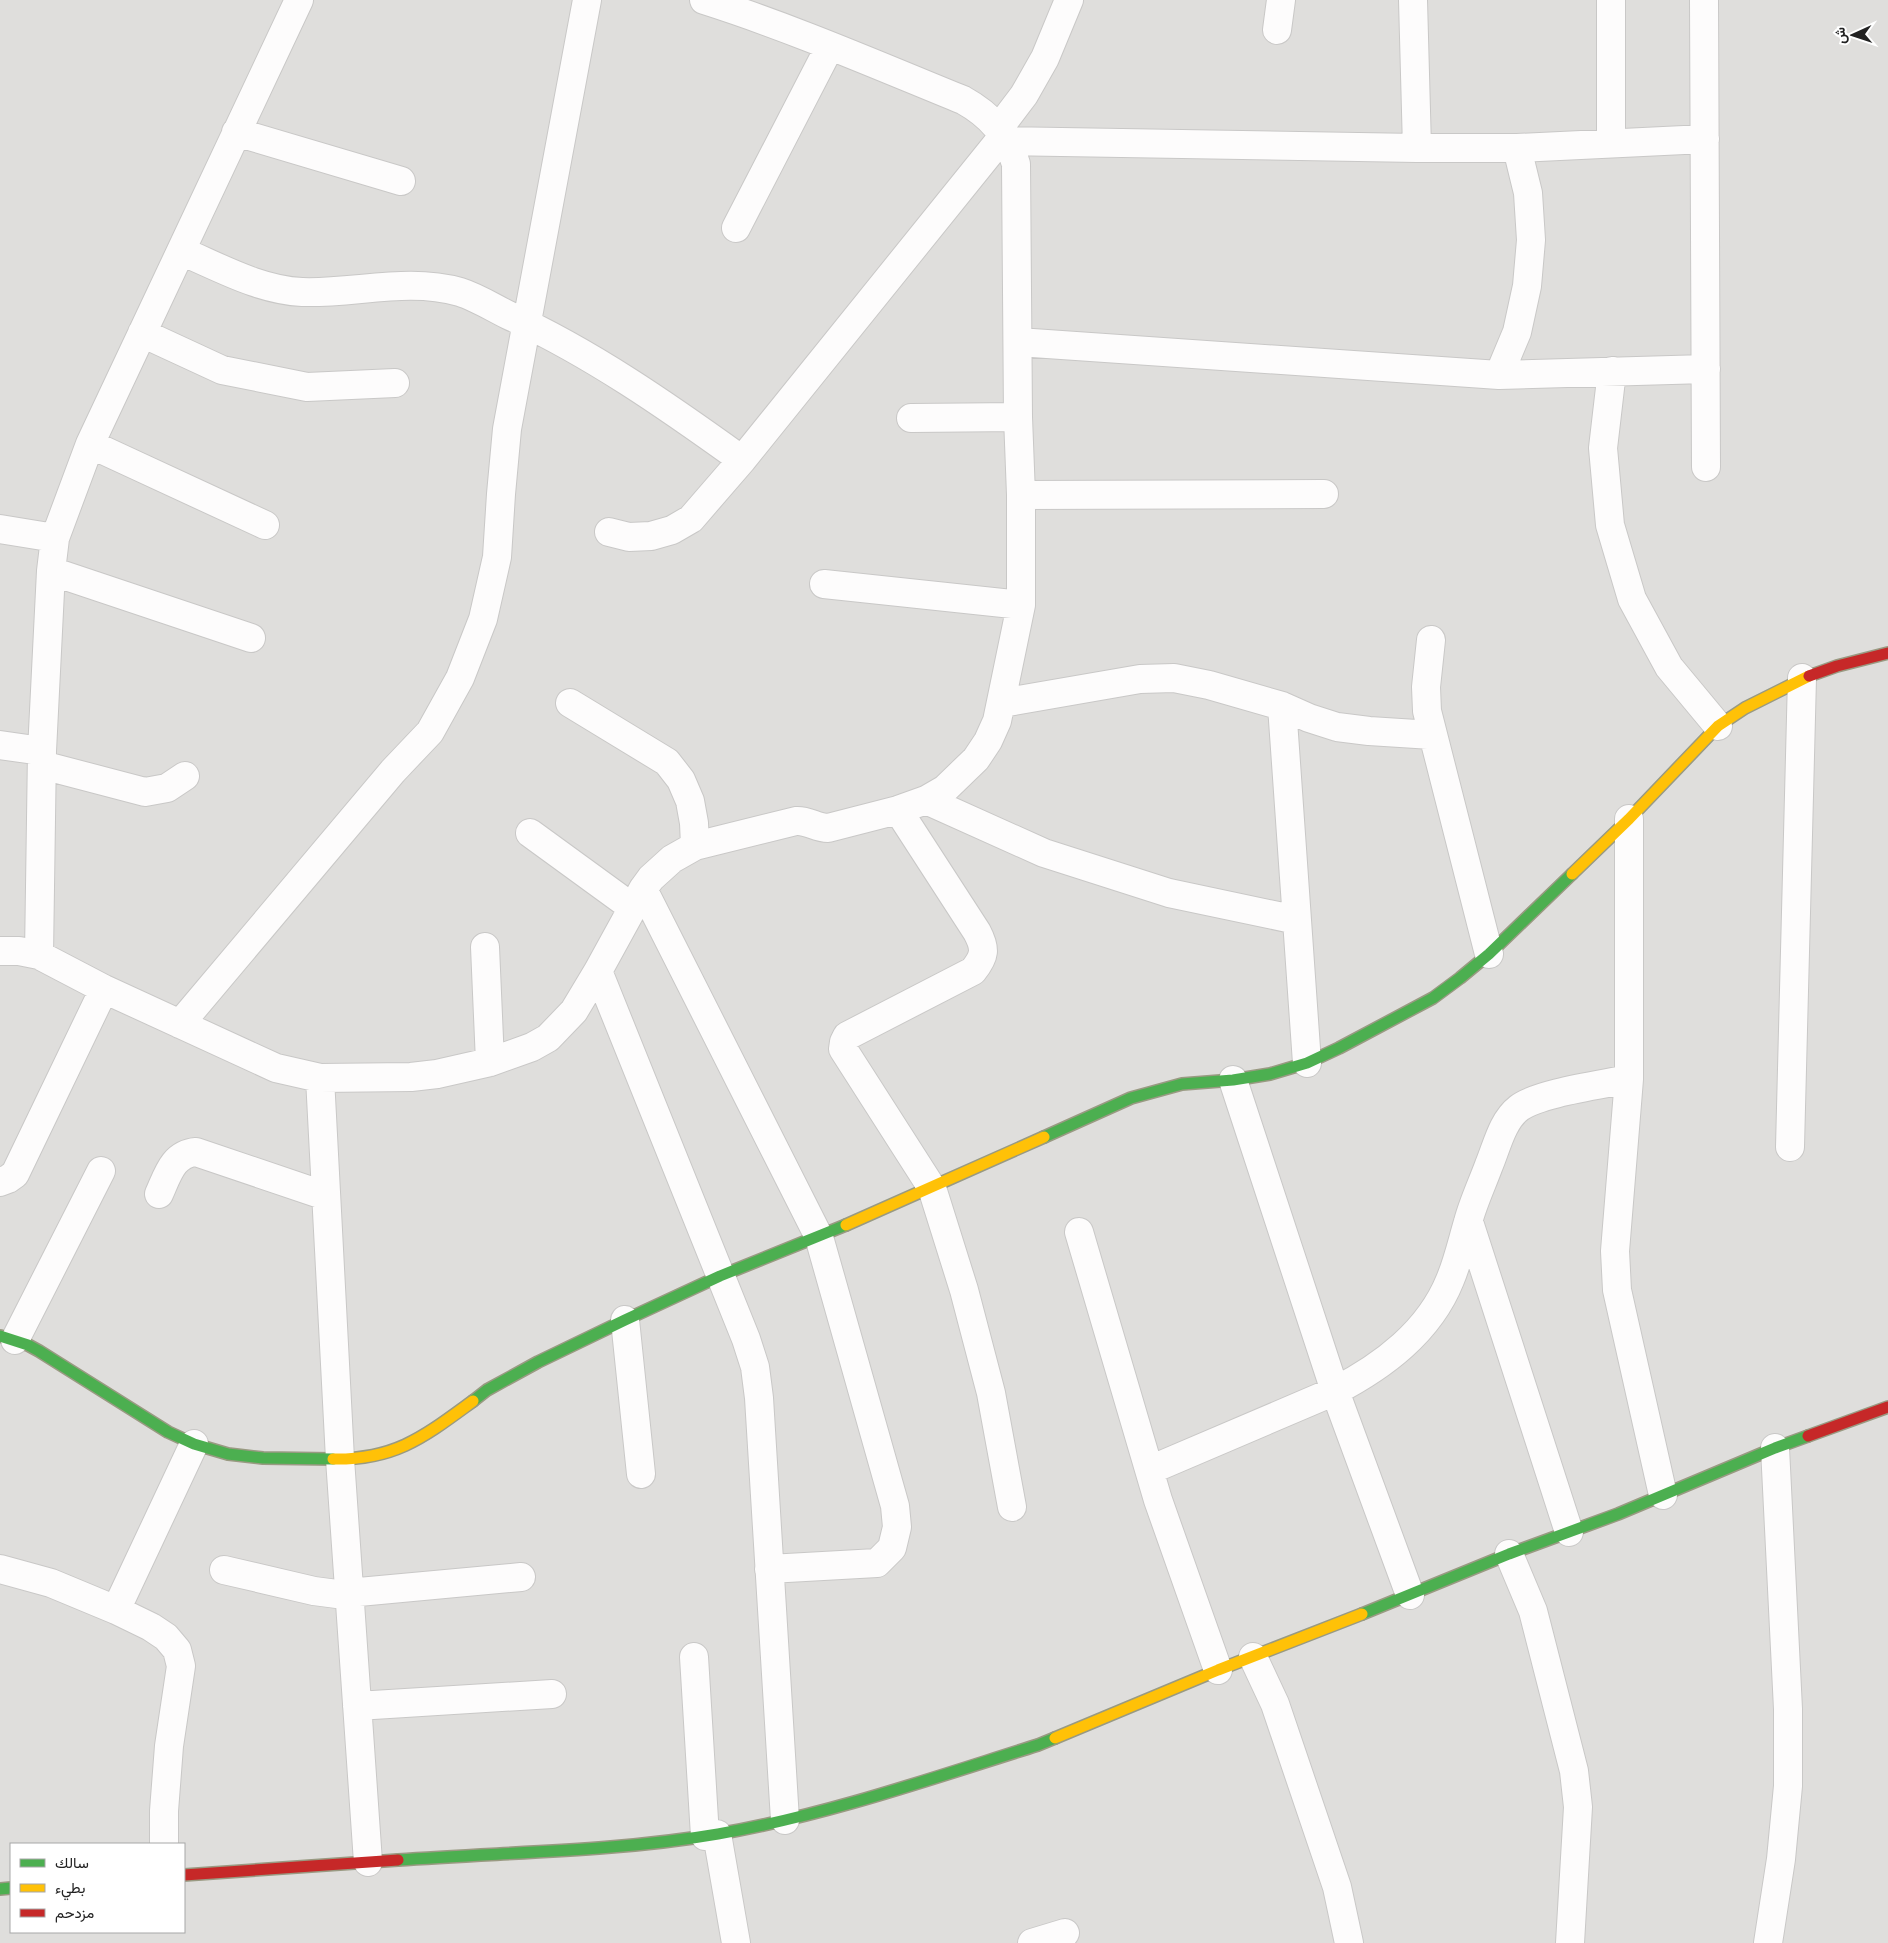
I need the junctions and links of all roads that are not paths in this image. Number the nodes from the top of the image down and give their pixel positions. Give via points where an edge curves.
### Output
1 (299, 0) edge
2 (587, 0) edge
3 (704, 0) edge
4 (1069, 0) edge
5 (1281, 0) edge
6 (1413, 0) edge
7 (1610, 0) edge
8 (1704, 0) edge
9 (743, 6) edge
10 (1277, 30) dead end
11 (830, 46) junction
12 (236, 132) junction
13 (1004, 135) junction
14 (1705, 140) junction
15 (1611, 143) junction
16 (1417, 148) junction
17 (1517, 148) junction
18 (401, 181) dead end
19 (736, 228) dead end
20 (180, 251) junction
21 (527, 324) junction
22 (142, 333) junction
23 (1018, 342) junction
24 (1706, 369) junction
25 (1612, 371) junction
26 (1499, 375) junction
27 (395, 384) dead end
28 (1018, 417) junction
29 (911, 418) dead end
30 (90, 444) junction
31 (742, 460) junction
32 (1706, 467) dead end
33 (1324, 494) dead end
34 (1021, 495) junction
35 (265, 525) dead end
36 (0, 529) edge
37 (609, 532) dead end
38 (55, 538) junction
39 (51, 571) junction
40 (824, 584) dead end
41 (1020, 605) junction
42 (251, 638) dead end
43 (1431, 640) dead end
44 (1888, 653) edge
45 (1802, 678) junction
46 (570, 703) dead end
47 (1002, 704) junction
48 (1282, 706) junction
49 (1718, 726) junction
50 (1432, 735) junction
51 (0, 745) edge
52 (42, 758) junction
53 (185, 776) dead end
54 (926, 800) junction
55 (898, 810) junction
56 (1629, 820) junction
57 (530, 833) dead end
58 (695, 846) junction
59 (638, 898) junction
60 (1297, 920) junction
61 (485, 947) dead end
62 (0, 951) edge
63 (1489, 954) junction
64 (39, 955) junction
65 (598, 971) junction
66 (104, 990) junction
67 (180, 1024) junction
68 (490, 1062) junction
69 (1307, 1063) junction
70 (320, 1078) junction
71 (1628, 1079) junction
72 (1233, 1080) junction
73 (1790, 1147) dead end
74 (101, 1171) dead end
75 (0, 1182) edge
76 (932, 1188) junction
77 (160, 1194) dead end
78 (326, 1196) junction
79 (1468, 1221) junction
80 (1079, 1232) dead end
81 (819, 1237) junction
82 (720, 1276) junction
83 (625, 1320) junction
84 (8, 1338) edge
85 (1335, 1391) junction
86 (1888, 1407) edge
87 (194, 1444) junction
88 (1775, 1448) junction
89 (340, 1459) junction
90 (1150, 1470) junction
91 (641, 1474) dead end
92 (1663, 1495) junction
93 (1012, 1507) dead end
94 (1569, 1532) junction
95 (1509, 1554) junction
96 (0, 1569) edge
97 (769, 1569) junction
98 (224, 1570) dead end
99 (521, 1577) dead end
100 (349, 1594) junction
101 (1410, 1595) junction
102 (116, 1610) junction
103 (694, 1657) dead end
104 (1253, 1657) junction
105 (1218, 1670) junction
106 (552, 1694) dead end
107 (357, 1706) junction
108 (785, 1820) junction
109 (711, 1835) junction
110 (164, 1843) edge
111 (368, 1862) junction
112 (185, 1875) edge
113 (1065, 1933) dead end
114 (736, 1943) edge
115 (1032, 1943) edge
116 (1349, 1943) edge
117 (1570, 1943) edge
118 (1768, 1943) edge

1 - 12 street
2 - 21 street
3 - 9 street
4 - 13 street via 1044,58
5 - 10 street
6 - 16 street
7 - 15 street
8 - 14 street
9 - 11 street
11 - 13 street via 963,100 986,115
11 - 19 street
12 - 18 street
12 - 20 street
13 - 16 street
13 - 23 street via 1016,164
13 - 31 street
14 - 15 street
14 - 24 street
15 - 17 street
16 - 17 street
17 - 26 street via 1528,193 1531,240 1527,286 1517,332
20 - 21 street via 267,287 300,292 397,286 460,292
20 - 22 street
21 - 31 street via 673,410
21 - 67 street via 508,429 497,557 483,619 460,678 430,732 393,771
22 - 27 street via 222,370 308,387
22 - 30 street
23 - 26 street
23 - 28 street
24 - 25 street
24 - 32 street
25 - 26 street
25 - 49 street via 1603,448 1612,534 1632,599 1668,667
28 - 29 street
28 - 34 street
30 - 35 street
30 - 38 street
31 - 37 street via 691,519 672,530 630,537
33 - 34 street
34 - 41 street
36 - 38 street
38 - 39 street
39 - 42 street
39 - 52 street
40 - 41 street
41 - 47 street
43 - 50 street via 1426,687
44 - 45 street
45 - 49 street
45 - 73 street
46 - 58 street via 667,762 681,780 690,801
47 - 48 street via 1140,679 1174,678
47 - 54 street via 994,728 976,759 945,789
48 - 50 street via 1337,727
48 - 60 street
49 - 56 street
50 - 63 street
51 - 52 street
52 - 53 street via 145,792 167,788
52 - 64 street
54 - 55 street
54 - 60 street via 1044,852 1151,888
55 - 58 street via 828,828 796,821
55 - 76 street via 977,932 984,945 982,960 973,971 847,1036 842,1049
56 - 63 street
56 - 71 street
57 - 59 street
58 - 59 street via 672,859 652,878
59 - 65 street
59 - 81 street
60 - 69 street
61 - 68 street
62 - 64 street
63 - 69 street via 1433,998
64 - 66 street
65 - 68 street via 574,1011 548,1038 532,1048
65 - 82 street
66 - 67 street
66 - 75 street via 15,1174
67 - 70 street via 276,1068
68 - 70 street via 411,1077
69 - 72 street
70 - 78 street
71 - 79 street via 1537,1099 1518,1109 1505,1124
71 - 92 street via 1615,1270
72 - 76 street via 1182,1084 1130,1098
72 - 85 street
74 - 84 street
76 - 81 street
76 - 93 street via 964,1290 991,1393
77 - 78 street via 179,1157 196,1152
78 - 89 street
79 - 85 street via 1450,1282 1413,1336 1390,1358
79 - 94 street
80 - 90 street
81 - 82 street
81 - 97 street via 894,1506 897,1527 892,1548 877,1563
82 - 83 street
82 - 97 street via 755,1367 760,1398
83 - 89 street via 487,1390 428,1434 401,1448 371,1456
83 - 91 street
84 - 87 street via 39,1351 168,1432
85 - 90 street
85 - 101 street
86 - 88 street
87 - 89 street via 228,1454 263,1458
87 - 102 street
88 - 92 street
88 - 118 street via 1788,1709 1788,1786
89 - 100 street
90 - 105 street
92 - 94 street
94 - 95 street
95 - 101 street
95 - 117 street via 1532,1611 1574,1771 1578,1807
96 - 102 street via 51,1583
97 - 108 street
98 - 100 street via 314,1591
99 - 100 street
100 - 107 street
101 - 104 street
102 - 110 street via 166,1637 182,1666 169,1746
103 - 109 street
104 - 105 street
104 - 116 street via 1275,1704 1337,1887
105 - 108 street via 1038,1745 873,1797
106 - 107 street
107 - 111 street
108 - 109 street
109 - 111 street via 555,1852
109 - 114 street
111 - 112 street
113 - 115 street

